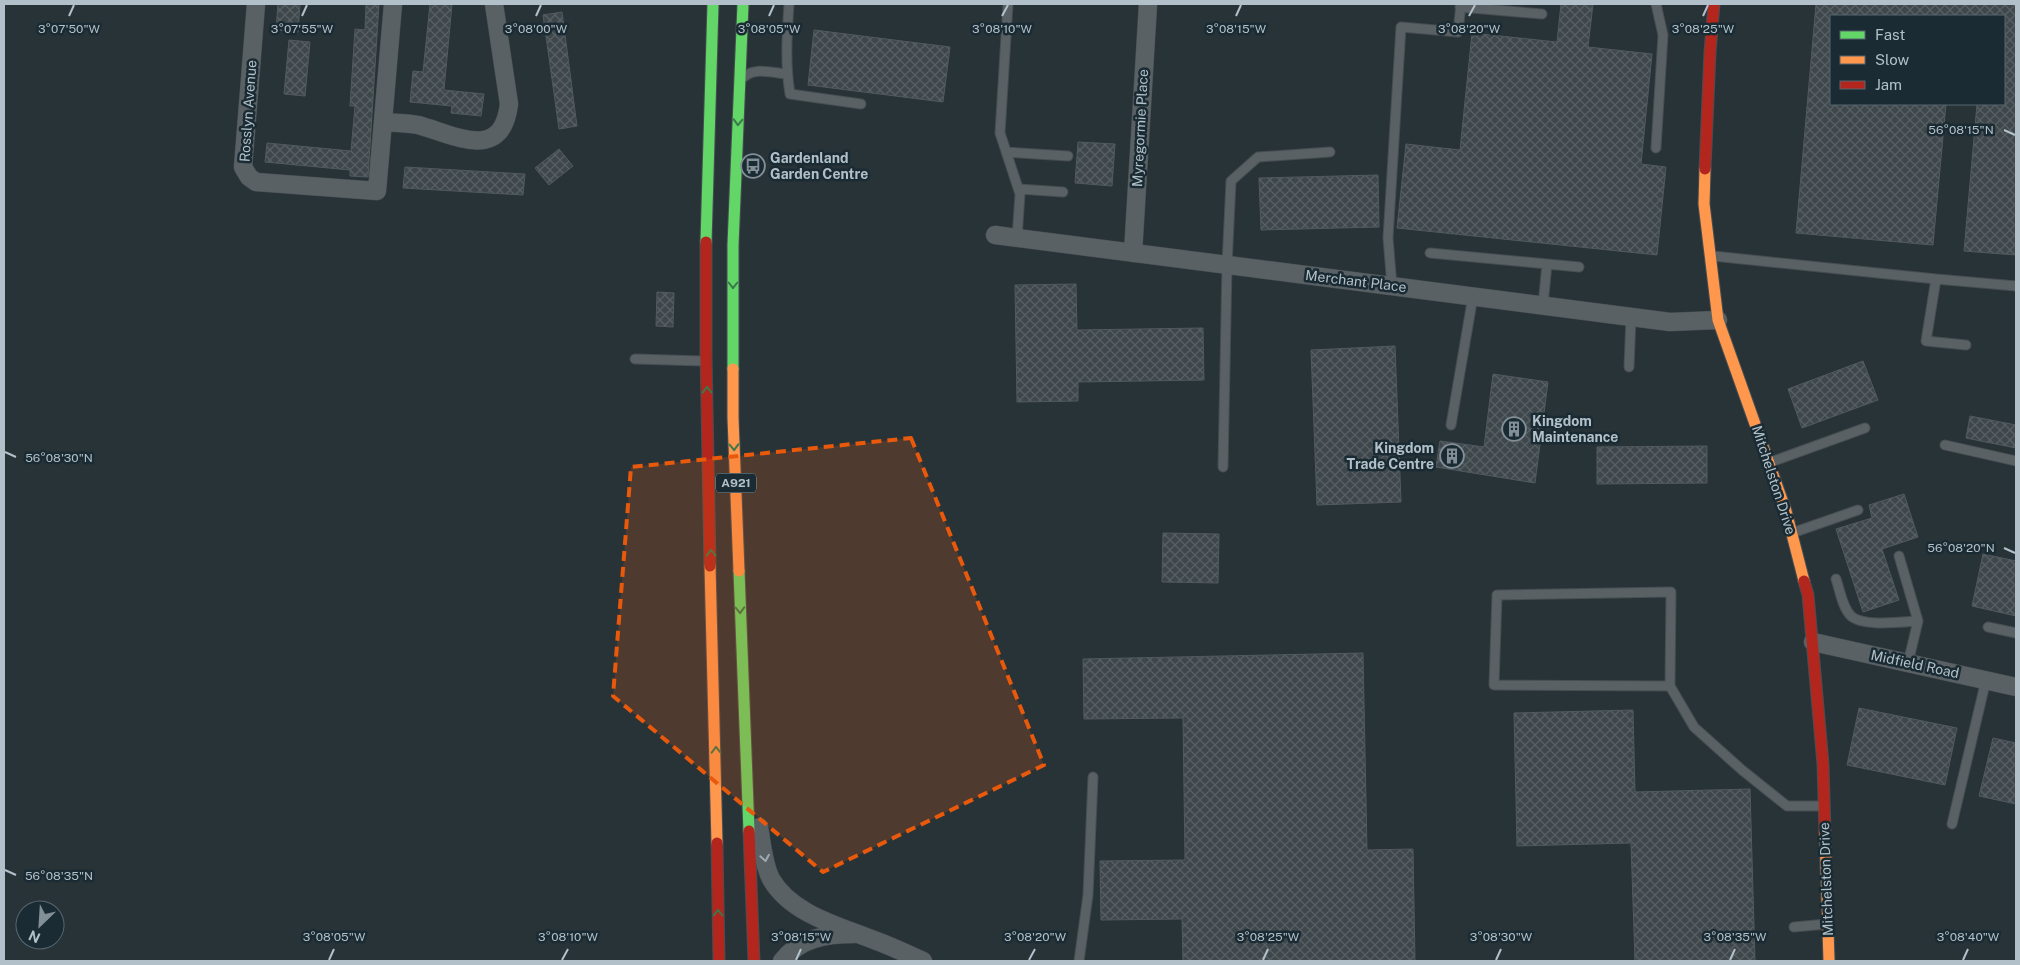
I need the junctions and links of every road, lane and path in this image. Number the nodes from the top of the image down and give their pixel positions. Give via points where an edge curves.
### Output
1 (256, 4) edge
2 (393, 4) edge
3 (494, 4) edge
4 (714, 4) edge
5 (743, 4) edge
6 (788, 4) edge
7 (1008, 4) edge
8 (1148, 4) edge
9 (1656, 4) edge
10 (1714, 4) edge
11 (1460, 5) edge
12 (1542, 14) dead end
13 (742, 26) junction
14 (752, 47) dead end
15 (786, 74) junction
16 (740, 88) junction
17 (860, 104) dead end
18 (383, 122) junction
19 (1656, 148) dead end
20 (1006, 152) junction
21 (1330, 152) dead end
22 (1068, 156) dead end
23 (1018, 189) junction
24 (1063, 192) dead end
25 (995, 235) dead end
26 (1017, 238) junction
27 (1133, 253) junction
28 (1430, 253) dead end
29 (1710, 256) junction
30 (1547, 264) junction
31 (1227, 265) junction
32 (1579, 267) dead end
33 (1936, 279) junction
34 (1392, 286) junction
35 (2016, 286) edge
36 (1473, 296) junction
37 (1543, 305) junction
38 (1630, 317) junction
39 (1718, 320) junction
40 (1966, 345) dead end
41 (635, 358) dead end
42 (706, 361) junction
43 (1629, 367) dead end
44 (1451, 425) dead end
45 (1865, 428) dead end
46 (1945, 445) dead end
47 (2016, 461) edge
48 (1769, 462) junction
49 (1223, 468) dead end
50 (1858, 510) dead end
51 (1792, 533) junction
52 (1899, 556) dead end
53 (1836, 579) dead end
54 (1918, 621) junction
55 (1988, 627) dead end
56 (2016, 632) edge
57 (1813, 642) junction
58 (1908, 663) junction
59 (1986, 680) junction
60 (1670, 686) junction
61 (2016, 687) edge
62 (744, 742) junction
63 (1094, 777) dead end
64 (1824, 806) junction
65 (1952, 824) dead end
66 (1828, 924) junction
67 (1794, 927) dead end
68 (859, 934) junction
69 (719, 961) edge
70 (754, 961) edge
71 (782, 961) edge
72 (923, 961) edge
73 (1079, 961) edge
74 (1829, 961) edge

1 - 18 street, Rosslyn Avenue via 243,167 249,178 256,182 377,191
2 - 18 street
3 - 18 street via 509,104 507,119 500,132 490,139 465,140 415,125
4 - 42 main road, A921 via 706,189
5 - 13 main road, A921
6 - 15 lane
7 - 20 lane via 1000,134
8 - 27 street, Myregormie Place
9 - 19 lane via 1663,35
10 - 29 main road, Mitchelston Drive via 1704,204
11 - 12 lane
11 - 34 lane via 1458,32 1401,27 1388,238
13 - 14 lane
13 - 16 main road, A921
15 - 16 lane via 755,68 744,76
15 - 17 lane via 790,94
16 -> 62 main road, A921 via 733,245 733,418
20 - 22 lane
20 - 23 lane
21 - 31 lane via 1258,156 1231,181
23 - 24 lane
23 - 26 lane
25 - 26 street, Merchant Place
26 - 27 street, Merchant Place
27 - 31 street, Merchant Place
28 - 30 lane
29 - 33 lane
29 - 39 main road, Mitchelston Drive
30 - 32 lane
30 - 37 lane
31 - 34 street, Merchant Place
31 - 49 lane
33 - 35 lane
33 - 40 lane via 1926,341
34 - 36 street, Merchant Place
36 - 37 street, Merchant Place
36 - 44 lane
37 - 38 street, Merchant Place
38 - 39 street, Merchant Place via 1670,322
38 - 43 lane
39 - 48 main road, Mitchelston Drive
41 - 42 lane
69 -> 42 main road, A921
45 - 48 lane
46 - 47 lane
48 - 51 main road, Mitchelston Drive
50 - 51 lane
51 - 57 main road, Mitchelston Drive via 1808,595
52 - 54 lane
53 - 54 lane via 1845,607 1858,620 1886,623
54 - 58 lane
55 - 56 lane
57 - 58 street, Midfield Road
57 - 64 main road, Mitchelston Drive
58 - 59 street, Midfield Road
59 - 61 street, Midfield Road
59 - 65 lane
60 - 60 lane via 1494,684 1497,594 1671,592
60 - 64 lane via 1694,727 1788,806
62 -> 68 street via 771,878 778,889 807,912
62 - 70 main road, A921
63 - 73 lane via 1088,895
64 - 66 main road, Mitchelston Drive
66 - 67 lane
66 - 74 main road, Mitchelston Drive
68 - 71 street via 808,940
68 - 72 street

